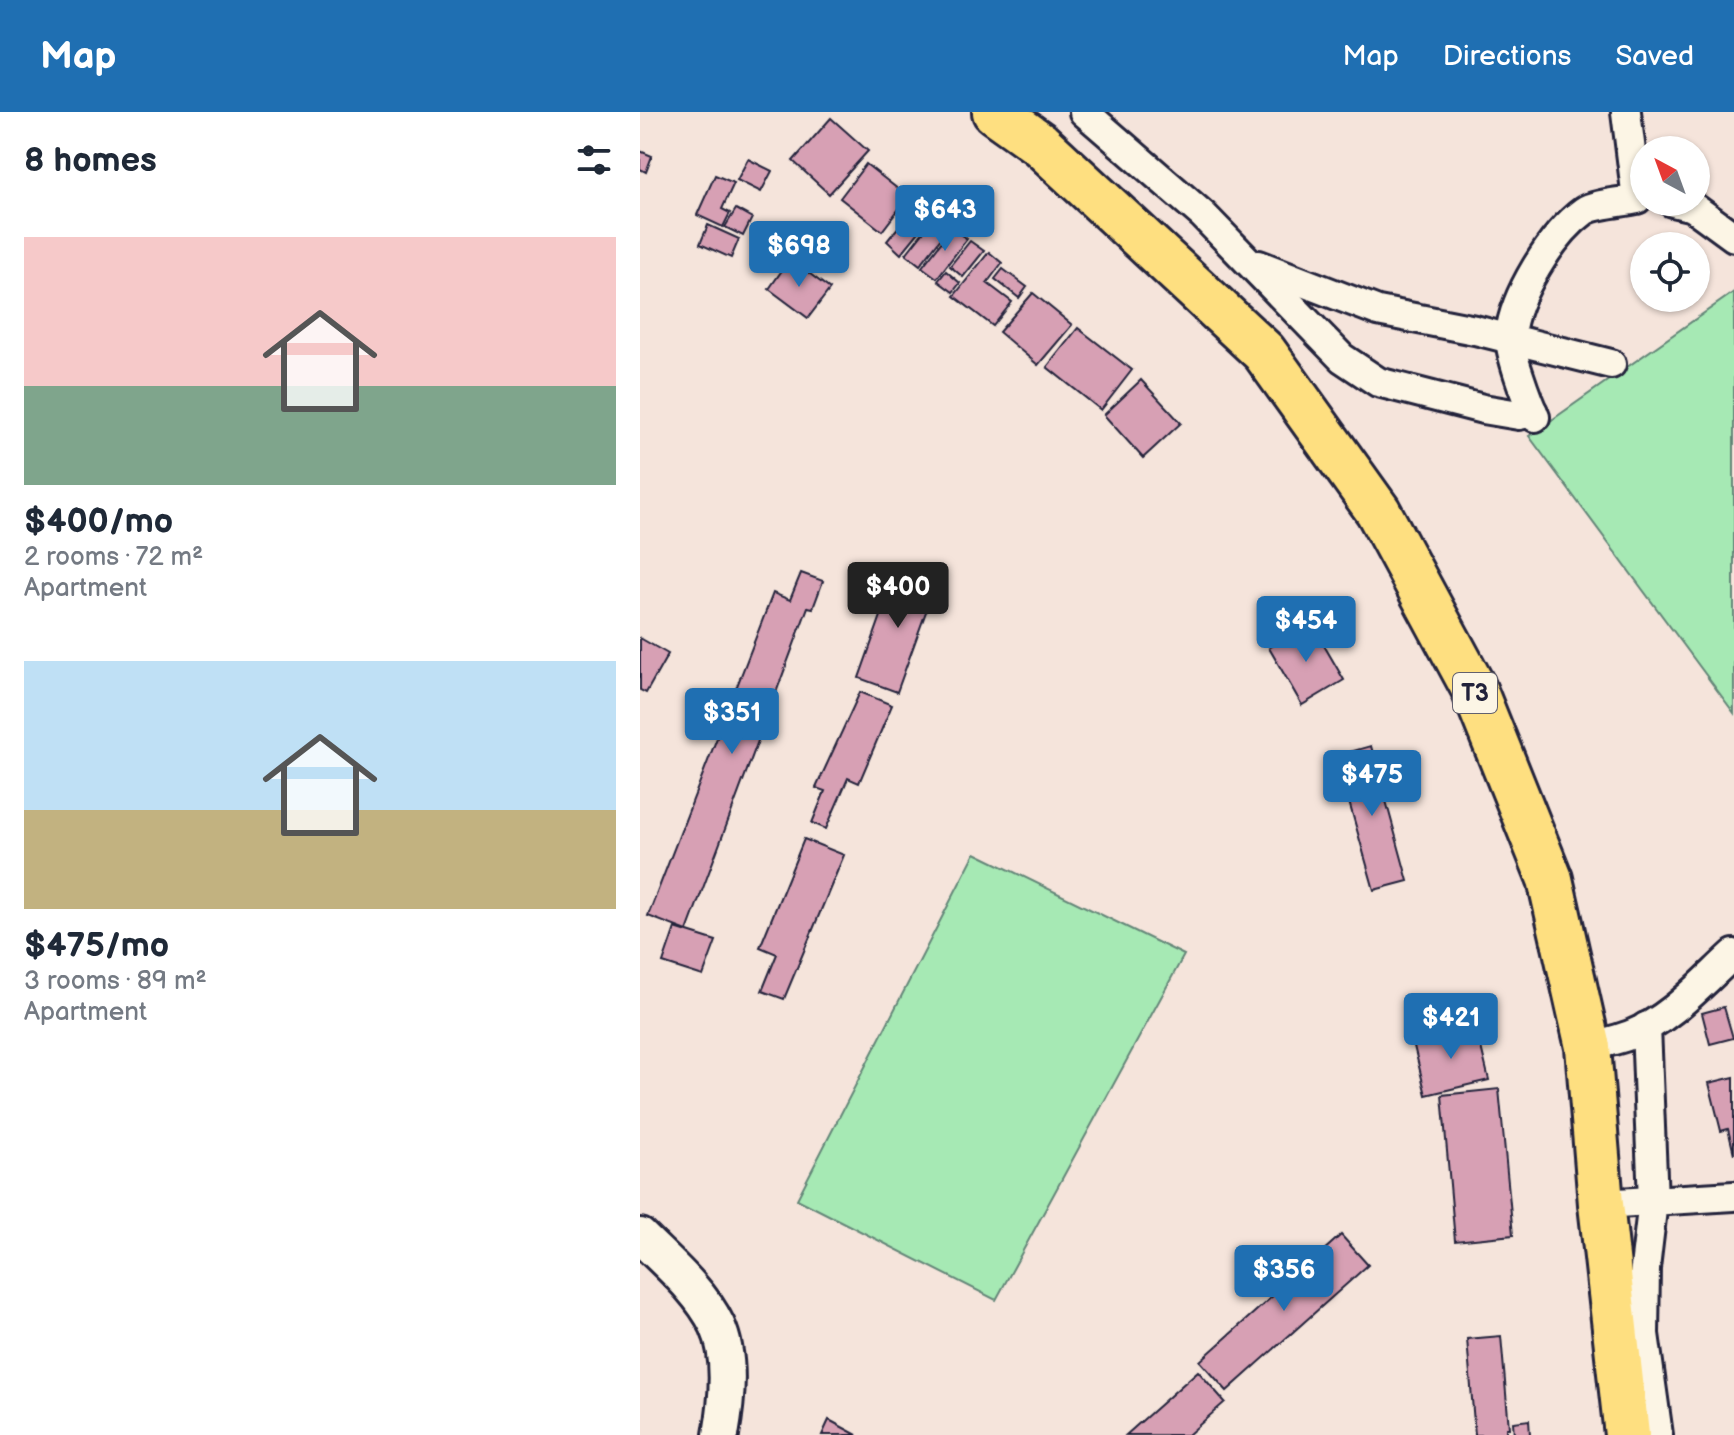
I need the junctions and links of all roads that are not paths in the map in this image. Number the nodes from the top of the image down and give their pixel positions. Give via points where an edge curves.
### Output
1 (995, 112) edge
2 (1084, 112) edge
3 (1626, 112) edge
4 (1630, 136) edge
5 (1630, 201) edge
6 (1705, 216) edge
7 (1734, 237) edge
8 (1251, 262) junction
9 (1509, 338) junction
10 (1611, 364) dead end
11 (1734, 954) edge
12 (1646, 1027) junction
13 (1588, 1047) junction
14 (1734, 1196) edge
15 (1653, 1201) junction
16 (1601, 1204) junction
17 (640, 1236) edge
18 (1637, 1432) edge
19 (721, 1435) edge

1 - 13 highway, T3 via 1040,144 1264,352 1378,511 1473,687 1550,879
2 - 8 street
3 - 4 street
5 - 9 street via 1585,210 1542,255
6 - 7 street
8 - 9 street via 1378,311
8 - 9 street via 1342,358 1378,382 1483,409 1534,414
9 - 10 street
11 - 12 street
12 - 13 street
12 - 15 street
13 - 16 highway, T3
14 - 15 street
15 - 16 street
15 - 18 street
16 - 18 highway, T3
17 - 19 street via 696,1294 718,1326 726,1364

